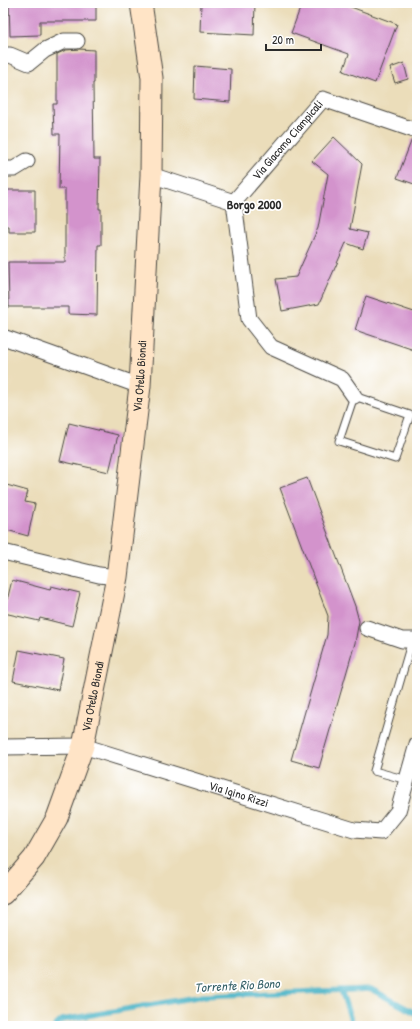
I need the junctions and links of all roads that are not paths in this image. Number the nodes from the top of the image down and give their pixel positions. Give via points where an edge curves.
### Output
1 (141, 3) edge
2 (77, 41) dead end
3 (3, 55) edge
4 (417, 131) edge
5 (27, 160) dead end
6 (3, 169) edge
7 (151, 175) junction
8 (234, 202) junction
9 (3, 337) edge
10 (140, 386) junction
11 (354, 396) junction
12 (3, 552) edge
13 (117, 577) junction
14 (367, 628) dead end
15 (415, 640) edge
16 (417, 744) edge
17 (83, 746) junction
18 (3, 747) edge
19 (407, 780) junction
20 (3, 894) edge

1 - 7 street, Via Otello Biondi via 152,78
2 - 3 street via 64,41 45,50 29,63 10,55
4 - 8 street, Via Giacomo Ciampicali via 323,99
5 - 6 street via 14,169
7 - 8 street
7 - 10 street, Via Otello Biondi
8 - 11 street via 249,319 271,347 342,379
9 - 10 street
10 - 13 street, Via Otello Biondi
11 - 11 lane via 339,441 395,460 410,415
12 - 13 street
13 - 17 street, Via Otello Biondi
14 - 15 street via 402,640
15 - 19 lane via 374,771
16 - 19 street, Via Igino Rizzi
17 - 18 street, Via Igino Rizzi
17 - 19 street, Via Igino Rizzi via 354,830 381,832 398,811
17 - 20 street, Via Otello Biondi via 57,818 34,858

